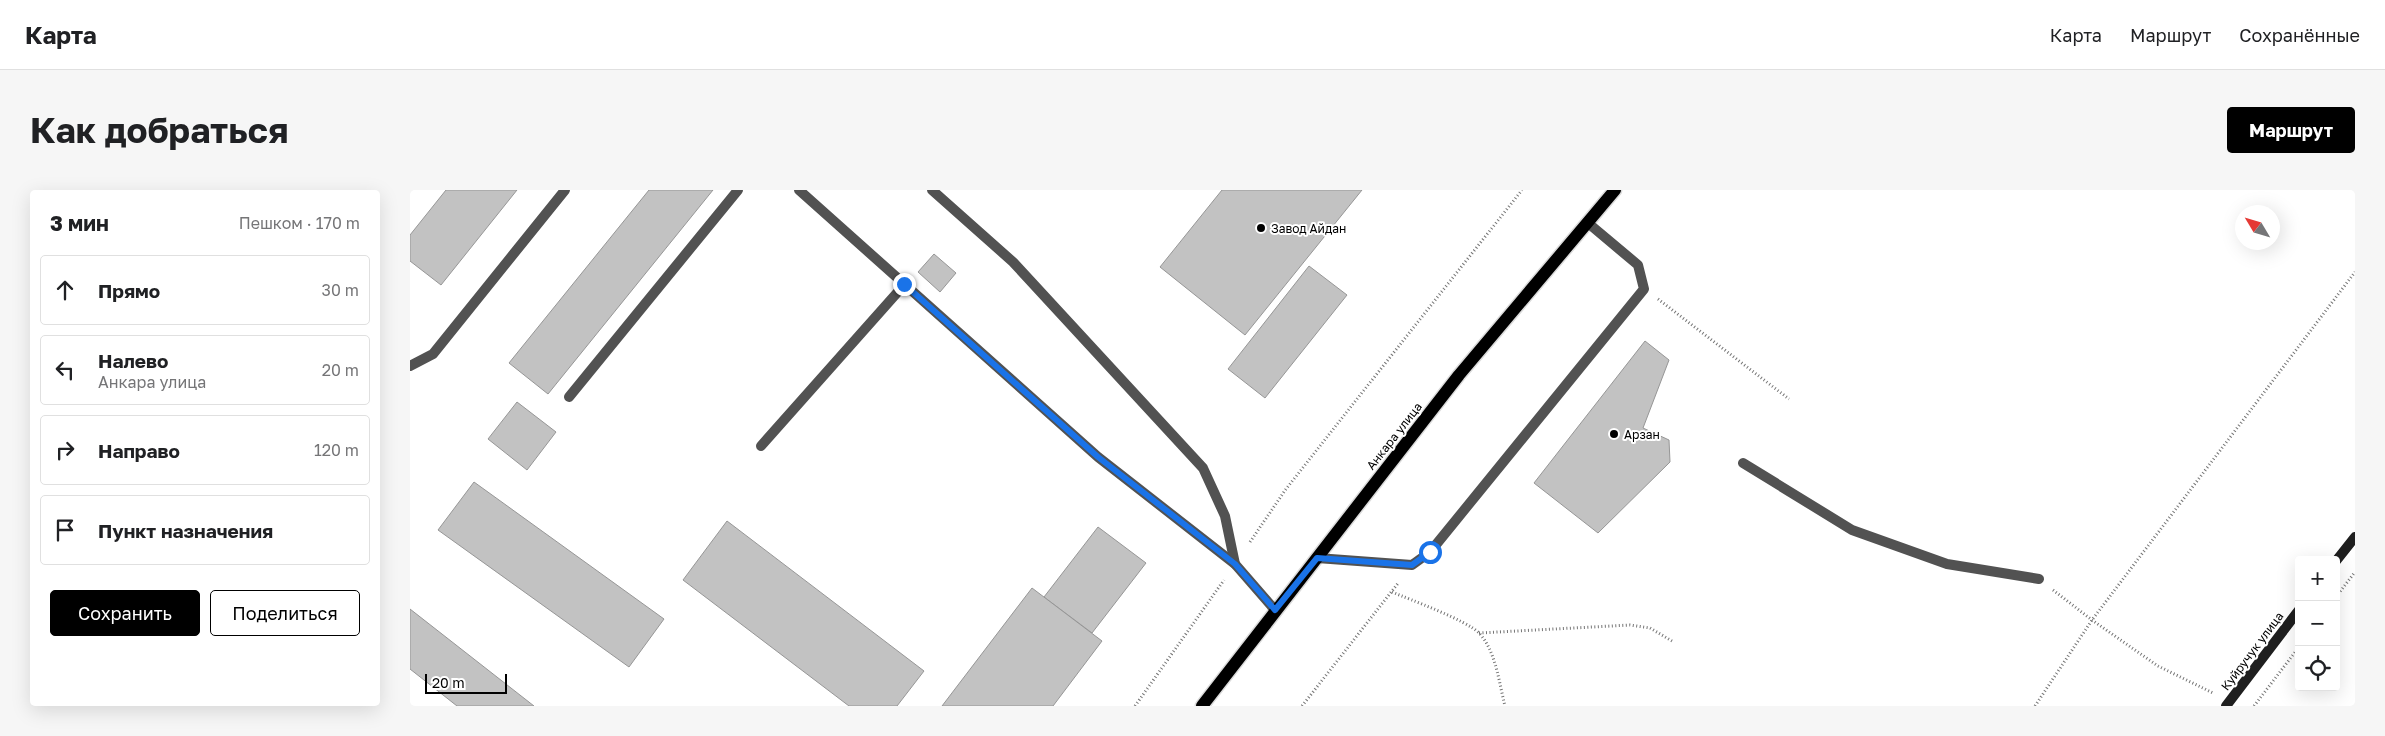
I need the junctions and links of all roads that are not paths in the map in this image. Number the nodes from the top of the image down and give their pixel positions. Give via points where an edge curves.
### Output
1 (565, 190) edge
2 (738, 190) edge
3 (799, 190) edge
4 (932, 190) edge
5 (1615, 190) edge
6 (1588, 223) junction
7 (904, 284) junction
8 (410, 366) edge
9 (569, 396) dead end
10 (761, 446) dead end
11 (1744, 463) dead end
12 (2355, 537) edge
13 (2340, 557) edge
14 (1317, 558) junction
15 (1235, 564) junction
16 (2039, 579) road end
17 (1275, 610) junction
18 (2295, 615) edge
19 (2228, 704) edge
20 (1202, 706) edge

1 - 8 lane via 433,354
2 - 9 lane
3 - 7 lane
4 - 15 lane via 1013,262 1202,468 1224,516
5 - 6 main road, Анкара улица
6 - 14 main road, Анкара улица via 1458,375
6 - 14 lane via 1638,265 1644,289 1430,552 1412,565
7 - 10 lane
7 - 15 lane via 1098,457
11 - 16 lane via 1852,530 1947,564
12 - 13 street
14 - 17 main road, Анкара улица
15 - 17 lane
17 - 20 main road, Анкара улица
18 - 19 street, Куйручук улица

